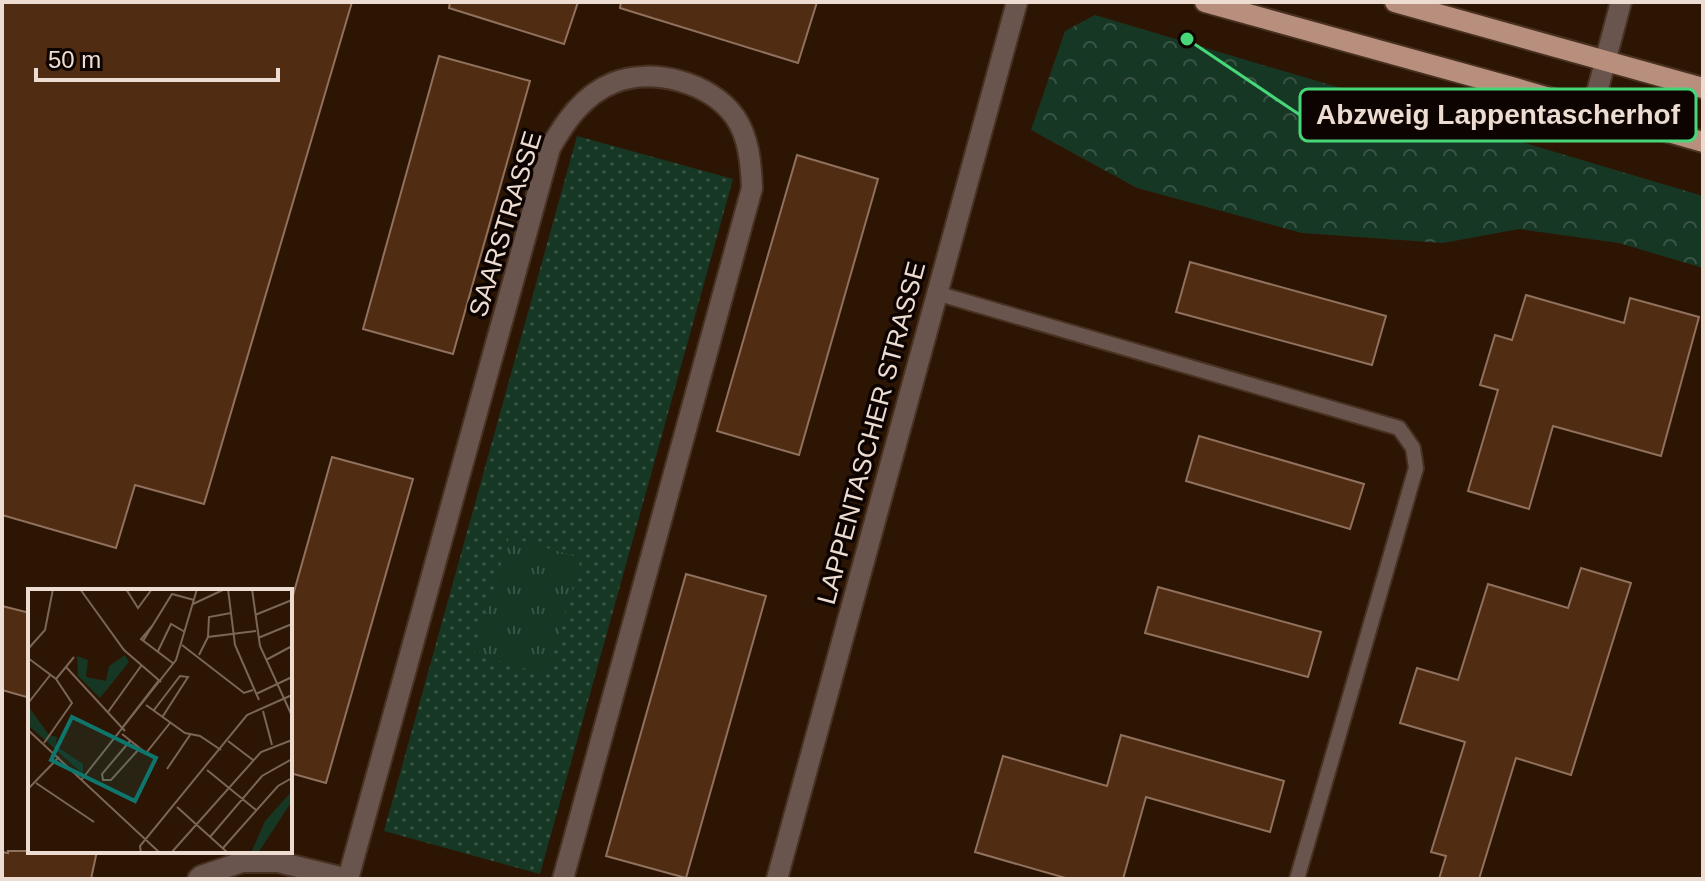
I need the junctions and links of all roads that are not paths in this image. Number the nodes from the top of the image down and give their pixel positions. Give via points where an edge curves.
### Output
1 (1017, 2) edge
2 (1205, 2) edge
3 (1395, 2) edge
4 (1621, 2) edge
5 (1604, 62) junction
6 (1703, 88) edge
7 (1592, 111) junction
8 (1703, 142) edge
9 (936, 293) junction
10 (198, 879) edge
11 (348, 879) edge
12 (563, 879) edge
13 (777, 879) edge
14 (1297, 879) edge

1 - 9 street, LAPPENTASCHER STRASSE
2 - 7 main road
3 - 5 main road
4 - 5 street
5 - 6 main road
5 - 7 street
7 - 8 main road
9 - 13 street, LAPPENTASCHER STRASSE
9 - 14 lane via 1399,428 1413,448 1416,468
10 - 11 street via 242,862 278,862
11 - 12 street, SAARSTRASSE via 550,148 581,104 611,83 631,77 665,78 714,96 735,117 747,142 752,188

